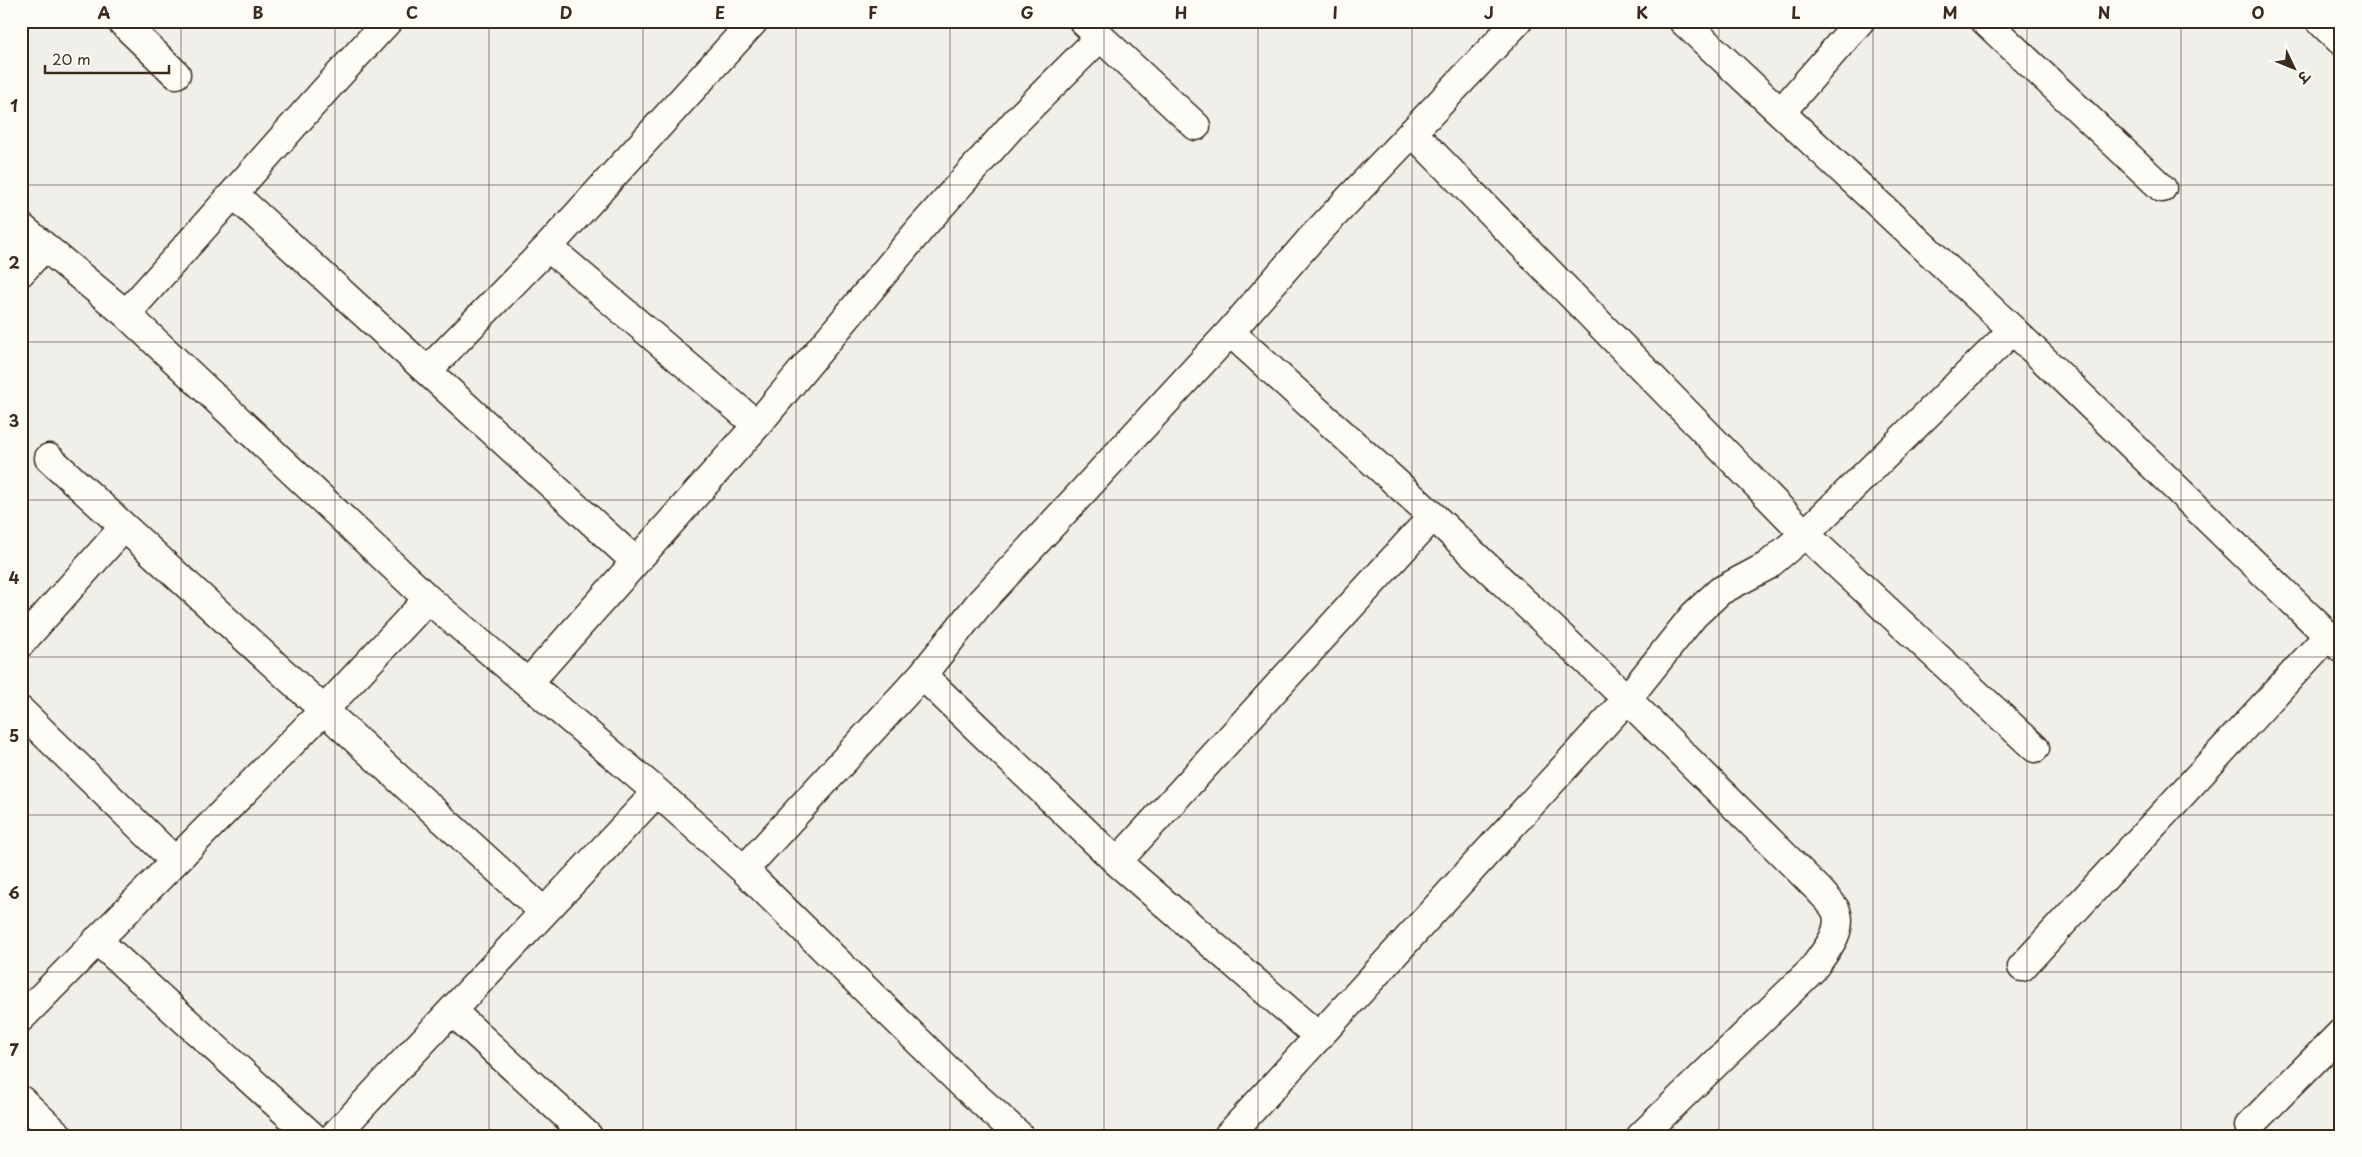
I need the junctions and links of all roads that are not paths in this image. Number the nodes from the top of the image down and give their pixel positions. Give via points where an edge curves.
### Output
1 (122, 21) edge
2 (388, 21) edge
3 (754, 21) edge
4 (1518, 21) edge
5 (1683, 21) edge
6 (1860, 21) edge
7 (1985, 21) edge
8 (2320, 21) edge
9 (1091, 30) edge
10 (2341, 41) edge
11 (176, 74) dead end
12 (1781, 112) junction
13 (1196, 126) dead end
14 (1413, 133) junction
15 (2162, 188) dead end
16 (235, 195) junction
17 (21, 227) edge
18 (44, 247) junction
19 (548, 247) junction
20 (21, 272) edge
21 (126, 314) junction
22 (2013, 330) junction
23 (1230, 332) junction
24 (427, 371) junction
25 (757, 425) junction
26 (49, 458) dead end
27 (1433, 516) junction
28 (124, 527) junction
29 (1805, 534) junction
30 (635, 560) junction
31 (428, 599) junction
32 (2334, 642) edge
33 (21, 643) edge
34 (922, 675) junction
35 (528, 682) junction
36 (1626, 699) junction
37 (324, 710) junction
38 (21, 711) edge
39 (2034, 748) dead end
40 (657, 792) junction
41 (174, 860) junction
42 (1117, 862) junction
43 (744, 870) junction
44 (544, 912) junction
45 (97, 940) junction
46 (2022, 967) dead end
47 (25, 1004) edge
48 (452, 1011) junction
49 (2341, 1033) edge
50 (1319, 1038) junction
51 (21, 1100) edge
52 (2249, 1126) dead end
53 (59, 1136) edge
54 (312, 1136) edge
55 (334, 1136) edge
56 (588, 1136) edge
57 (1020, 1136) edge
58 (1228, 1136) edge
59 (1641, 1136) edge

1 - 11 street
2 - 16 street via 303,112
3 - 19 street
4 - 14 street
5 - 12 street
6 - 12 street
7 - 15 street
8 - 10 street
9 - 13 street
9 - 25 street
12 - 22 street
14 - 23 street via 1310,240
14 - 29 street
16 - 21 street
16 - 24 street
17 - 18 street
18 - 20 street
18 - 21 street
19 - 24 street
19 - 25 street
21 - 31 street
22 - 29 street
22 - 32 street
23 - 27 street
23 - 34 street via 979,604
24 - 30 street
25 - 30 street
26 - 28 street
27 - 36 street
27 - 42 street
28 - 33 street
28 - 37 street
29 - 36 street via 1767,566 1720,591 1694,615
29 - 39 street
30 - 35 street
31 - 35 street
31 - 37 street
32 - 46 street
34 - 42 street
34 - 43 street
35 - 40 street
36 - 50 street
36 - 59 street via 1820,890 1835,910 1838,923 1830,946 1812,970
37 - 41 street
37 - 44 street
38 - 41 street
40 - 43 street
40 - 44 street
41 - 45 street
42 - 50 street
43 - 57 street
44 - 48 street
45 - 47 street
45 - 54 street
48 - 55 street
48 - 56 street
49 - 52 street
50 - 58 street
51 - 53 street

